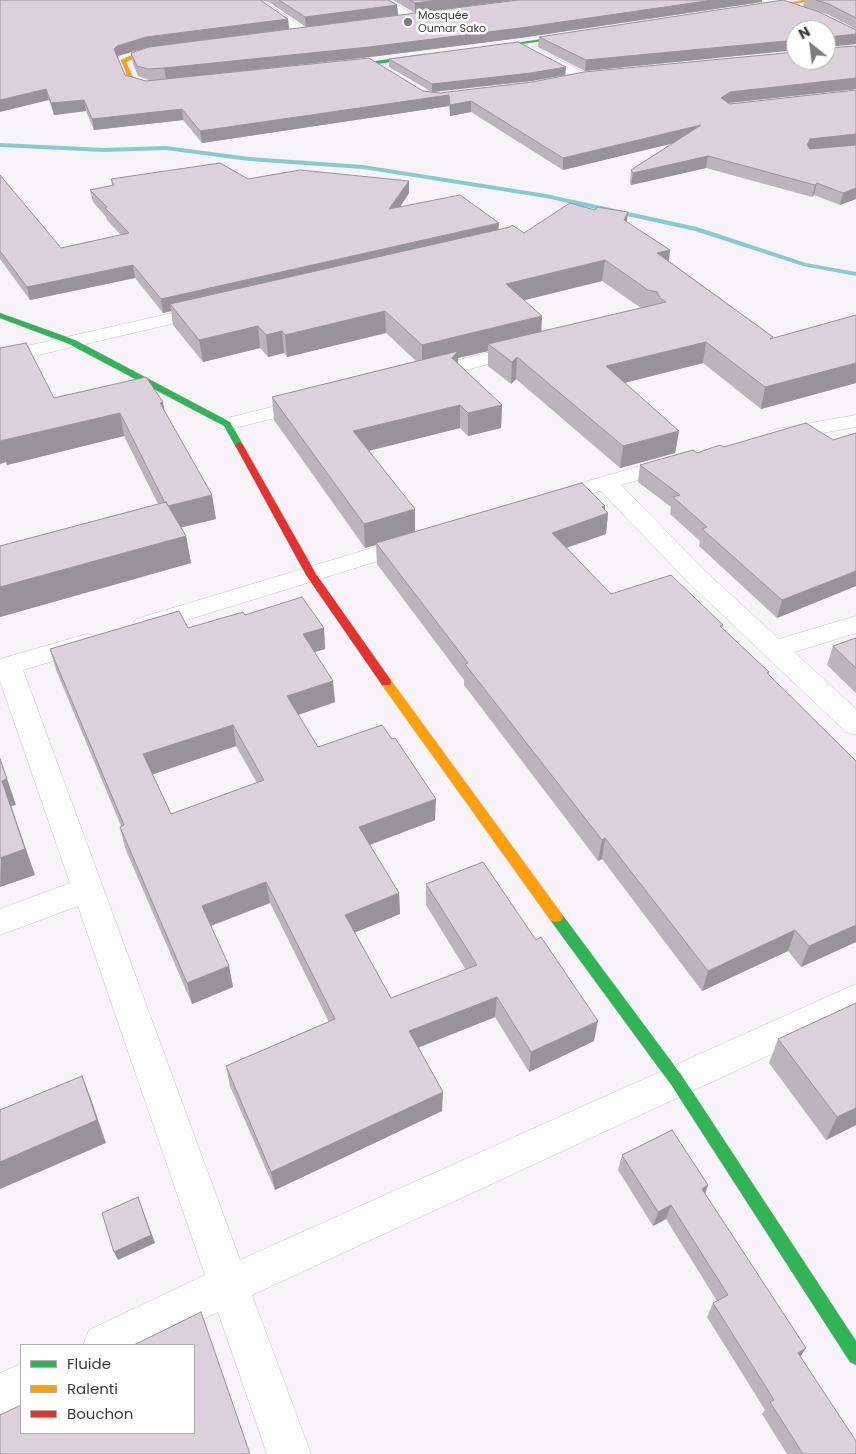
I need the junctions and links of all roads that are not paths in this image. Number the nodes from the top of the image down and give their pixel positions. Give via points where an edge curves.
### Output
1 (381, 0) edge
2 (768, 0) edge
3 (812, 0) edge
4 (783, 5) junction
5 (264, 6) edge
6 (744, 11) edge
7 (419, 17) joint
8 (396, 20) edge
9 (308, 32) joint
10 (588, 34) edge
11 (284, 35) edge
12 (856, 35) edge
13 (520, 44) junction
14 (177, 49) edge
15 (473, 50) edge
16 (435, 55) edge
17 (370, 63) junction
18 (331, 68) edge
19 (385, 72) edge
20 (566, 81) edge
21 (176, 84) edge
22 (226, 306) edge
23 (0, 315) edge
24 (72, 342) junction
25 (542, 344) edge
26 (0, 358) edge
27 (408, 378) edge
28 (323, 400) edge
29 (856, 421) edge
30 (227, 424) junction
31 (761, 438) edge
32 (696, 455) edge
33 (605, 482) junction
34 (530, 506) edge
35 (434, 536) edge
36 (311, 575) junction
37 (856, 624) edge
38 (776, 649) junction
39 (4, 667) edge
40 (856, 725) edge
41 (87, 890) junction
42 (0, 922) edge
43 (856, 999) edge
44 (677, 1081) junction
45 (228, 1285) junction
46 (106, 1344) edge
47 (856, 1356) edge
48 (20, 1385) edge
49 (0, 1395) edge
50 (289, 1454) edge

1 - 7 street
2 - 4 street
3 - 4 street
4 - 6 street
4 - 12 street via 822,18
5 - 9 street
7 - 8 street
9 - 11 street
10 - 13 street
13 - 15 street
13 - 20 street via 587,77
14 - 21 street via 123,61 132,81 140,85
16 - 17 street
17 - 18 street
17 - 19 street
22 - 24 street
23 - 24 street
24 - 26 street
24 - 30 street
25 - 27 street
28 - 30 street
29 - 31 street
30 - 36 street
32 - 33 street
33 - 34 street
33 - 38 street via 696,576
35 - 36 street
36 - 39 street
36 - 44 street via 482,817
37 - 38 street
38 - 40 street
39 - 41 street
41 - 42 street
41 - 45 street
43 - 44 street
44 - 45 street
44 - 47 street
45 - 46 street
45 - 50 street
48 - 49 street

